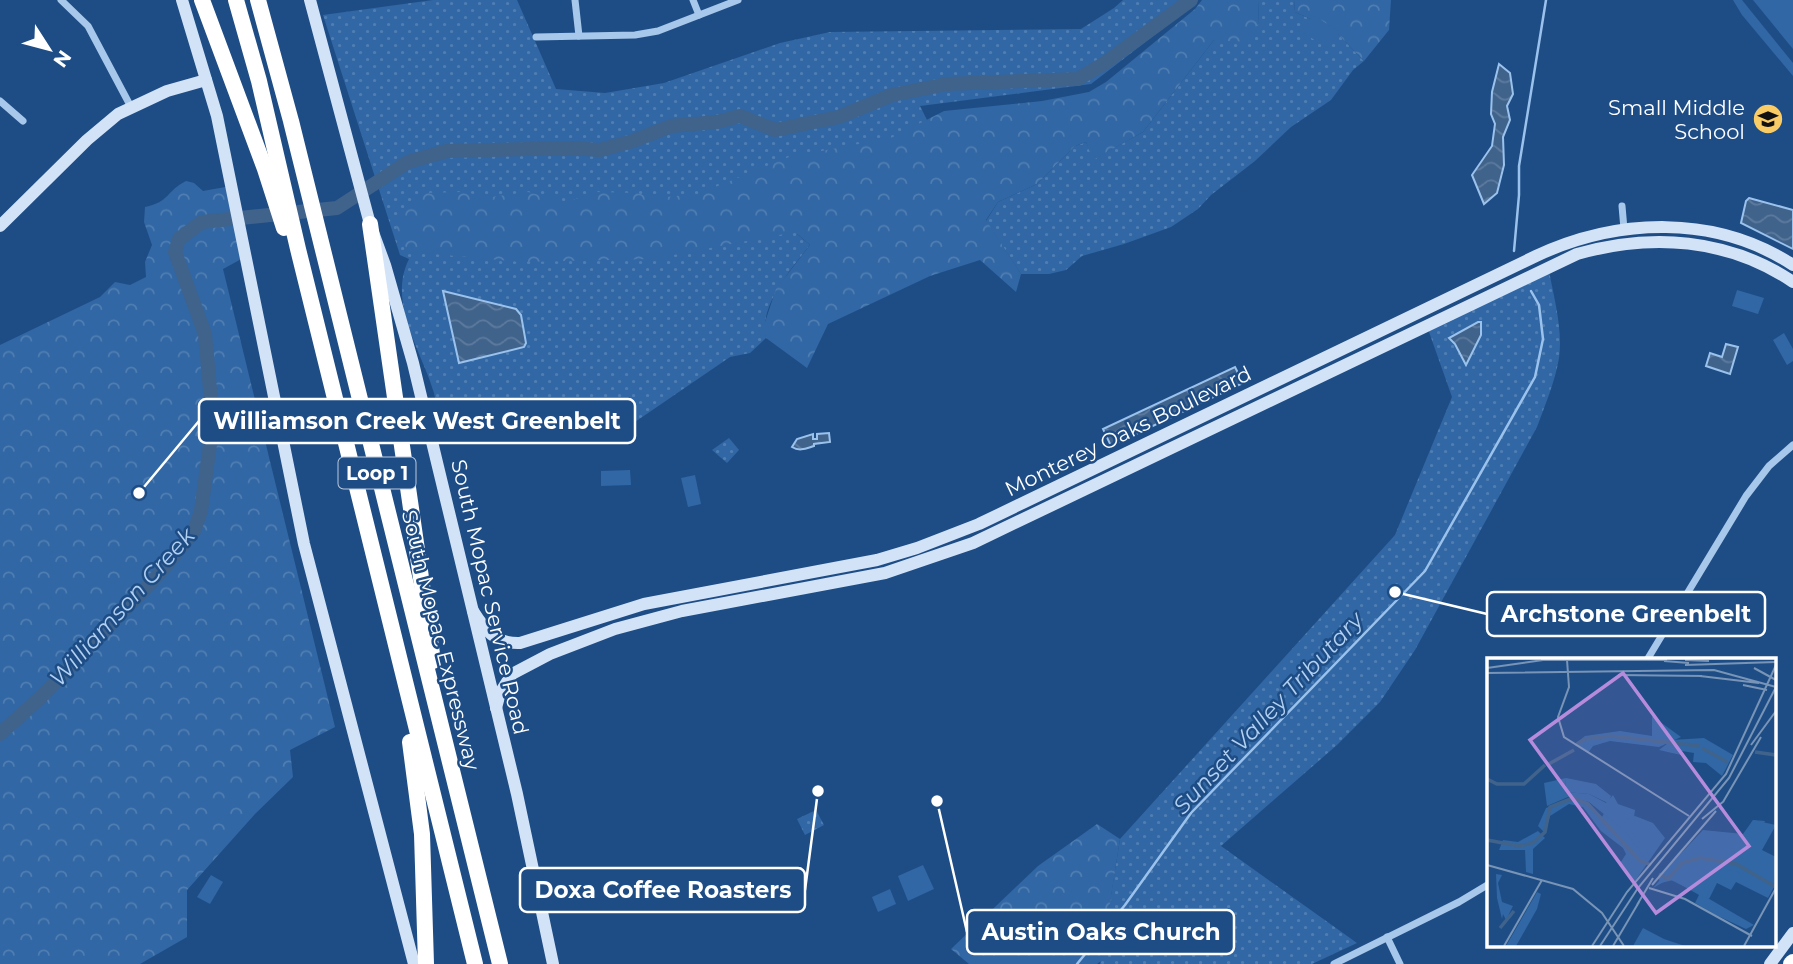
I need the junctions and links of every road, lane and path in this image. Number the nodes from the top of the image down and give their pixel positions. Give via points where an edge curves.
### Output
1 (61, 0) edge
2 (182, 0) edge
3 (202, 0) edge
4 (236, 0) edge
5 (258, 0) edge
6 (310, 0) edge
7 (575, 0) edge
8 (693, 0) edge
9 (738, 0) edge
10 (699, 15) junction
11 (579, 36) junction
12 (536, 37) dead end
13 (206, 80) junction
14 (0, 102) edge
15 (131, 107) junction
16 (23, 121) dead end
17 (272, 167) junction
18 (1622, 206) dead end
19 (370, 224) junction
20 (0, 226) edge
21 (1624, 229) junction
22 (1793, 265) edge
23 (1793, 282) edge
24 (1793, 445) edge
25 (473, 611) junction
26 (1648, 658) edge
27 (408, 697) junction
28 (435, 705) junction
29 (496, 708) junction
30 (1487, 885) edge
31 (1793, 933) edge
32 (1387, 937) junction
33 (414, 964) edge
34 (426, 964) edge
35 (475, 964) edge
36 (500, 964) edge
37 (553, 964) edge
38 (1334, 964) edge
39 (1400, 964) edge
40 (1770, 964) edge

1 - 15 street via 88,26
2 - 13 street
3 - 17 highway
4 - 17 highway
5 - 28 highway, South Mopac Expressway / Loop 1
6 - 19 street, South Mopac Service Road
7 - 11 street
8 - 10 street
9 - 10 street
10 - 11 street via 658,32
11 - 12 street
13 - 15 street
13 - 33 street via 304,544
14 - 16 street
15 - 20 street via 87,140
17 - 27 highway, Loop 1 via 312,305
18 - 21 street
19 - 25 street, South Mopac Service Road via 413,363
19 - 28 highway via 432,654
21 - 22 street, Monterey Oaks Boulevard via 1660,226 1708,231 1744,241
21 - 25 street, Monterey Oaks Boulevard via 1560,245 989,520 917,548 855,565 644,604 520,643 495,638
23 - 29 street, Monterey Oaks Boulevard via 1737,254 1692,244 1632,242 1577,254 973,542 885,573 682,611 604,633 550,653 512,674
24 - 26 street via 1753,486
25 - 29 street, South Mopac Service Road
27 - 34 highway via 422,834
27 - 35 highway, Loop 1
28 - 36 highway, South Mopac Expressway / Loop 1
29 - 37 street, South Mopac Service Road
30 - 32 street
31 - 40 street
32 - 38 street
32 - 39 street

